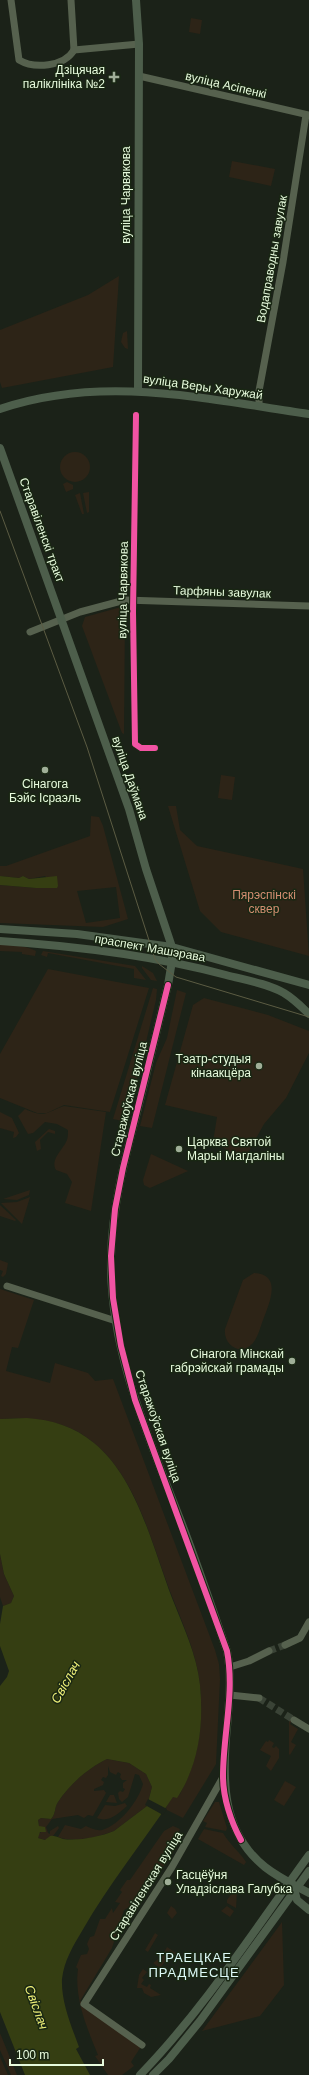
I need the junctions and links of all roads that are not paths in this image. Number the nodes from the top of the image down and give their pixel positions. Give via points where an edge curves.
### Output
1 (11, 0) edge
2 (71, 0) edge
3 (136, 0) edge
4 (138, 44) junction
5 (74, 50) junction
6 (139, 76) junction
7 (307, 115) edge
8 (138, 390) junction
9 (259, 406) junction
10 (0, 409) edge
11 (309, 414) edge
12 (136, 415) dead end
13 (0, 448) edge
14 (134, 600) junction
15 (309, 606) edge
16 (61, 619) junction
17 (30, 632) dead end
18 (155, 748) dead end
19 (0, 929) edge
20 (0, 940) edge
21 (172, 947) junction
22 (172, 961) junction
23 (309, 985) edge
24 (309, 1014) edge
25 (7, 1286) dead end
26 (116, 1321) junction
27 (309, 1622) edge
28 (285, 1645) tunnel mouth
29 (269, 1651) tunnel mouth
30 (230, 1667) junction
31 (230, 1694) junction
32 (259, 1698) tunnel mouth
33 (294, 1720) tunnel mouth
34 (309, 1730) edge
35 (223, 1777) junction
36 (309, 1855) edge
37 (307, 1873) edge
38 (291, 1888) junction
39 (308, 1893) edge
40 (302, 1904) junction
41 (281, 1910) junction
42 (309, 1910) edge
43 (142, 2045) dead end
44 (140, 2075) edge
45 (153, 2075) edge

1 - 5 street via 19,60 38,66 65,59
2 - 5 street
3 - 4 main road, вуліца Чарвякова
4 - 5 street
4 - 6 main road, вуліца Чарвякова
6 - 7 street, вуліца Асіпенкі
6 - 8 main road, вуліца Чарвякова
7 - 9 street, Водаправодны завулак via 259,391
8 - 9 main road, вуліца Веры Харужай
8 - 10 main road, вуліца Веры Харужай via 65,393
9 - 11 main road, вуліца Веры Харужай
12 - 14 street, вуліца Чарвякова
13 - 16 main road, Старавіленскі тракт
14 - 15 street, Тарфяны завулак
14 - 16 street, Тарфяны завулак via 98,607
14 - 18 street, вуліца Чарвякова via 135,744 141,748
16 - 17 street, Тарфяны завулак
16 - 21 main road, вуліца Даўмана via 129,809
19 - 21 main road, праспект Машэрава via 77,934
20 - 22 main road, праспект Машэрава via 78,947
21 - 22 main road, вуліца Даўмана
21 - 23 main road, праспект Машэрава
22 - 24 main road, праспект Машэрава via 270,987 299,1003
22 - 26 main road, Старажоўская вуліца via 115,1209 111,1256
25 - 26 street
26 - 30 main road, Старажоўская вуліца via 135,1400 227,1651
27 - 28 street via 300,1638
29 - 30 street
30 - 31 main road, Старажоўская вуліца
31 - 32 street
31 - 35 main road, Старажоўская вуліца
33 - 34 street
35 - 38 main road, Старажоўская вуліца via 231,1816 243,1844 264,1866
35 - 43 street, Старавіленская вуліца via 172,1867 84,2004
36 - 38 main road via 298,1870
37 - 38 main road
37 - 39 main road via 304,1884
38 - 39 main road
38 - 40 main road
38 - 41 main road
38 - 44 main road via 278,1897 202,2002
40 - 41 main road via 290,1905
40 - 42 main road
41 - 45 main road via 200,2021

